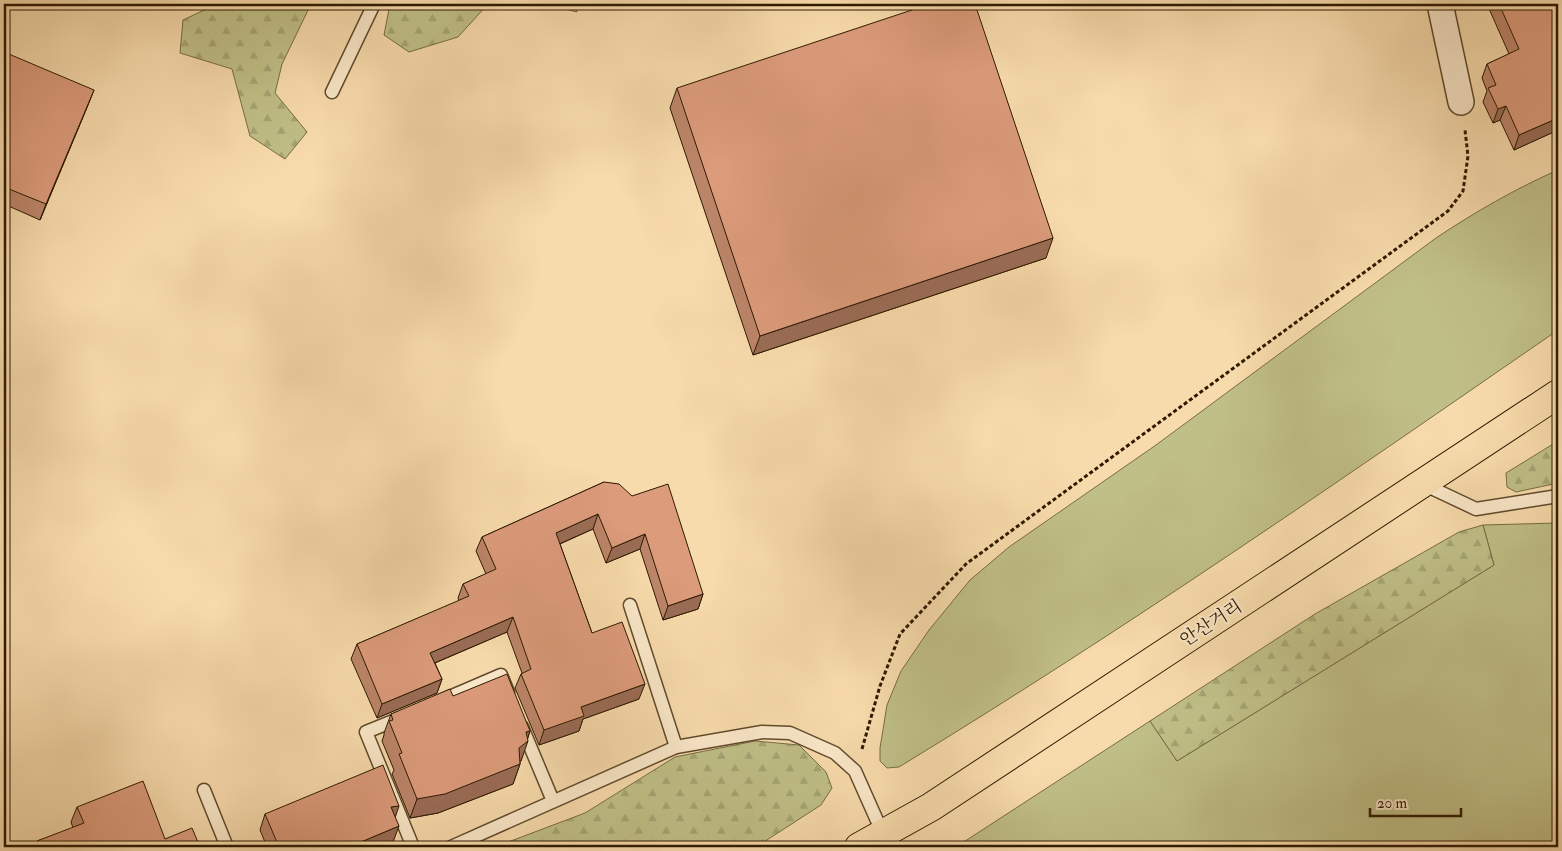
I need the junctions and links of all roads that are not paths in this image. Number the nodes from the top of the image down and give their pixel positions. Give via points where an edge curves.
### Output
1 (374, 4) edge
2 (1440, 4) edge
3 (332, 92) dead end
4 (1461, 102) road end
5 (1558, 394) edge
6 (1423, 484) junction
7 (1558, 496) edge
8 (630, 605) dead end
9 (429, 706) edge
10 (411, 713) edge
11 (676, 748) junction
12 (204, 790) dead end
13 (553, 801) junction
14 (883, 834) junction
15 (227, 847) edge
16 (413, 847) edge
17 (451, 847) edge
18 (859, 847) edge

1 - 3 lane
2 - 4 street
5 - 6 main road, 안산거리
6 - 7 lane via 1476,509
6 - 14 main road, 안산거리 via 940,801
8 - 11 lane
9 - 13 lane via 501,675
10 - 16 lane via 366,732
11 - 13 lane
11 - 14 lane via 762,732 790,733 836,753 855,771
12 - 15 lane
13 - 17 lane
14 - 18 main road, 안산거리

